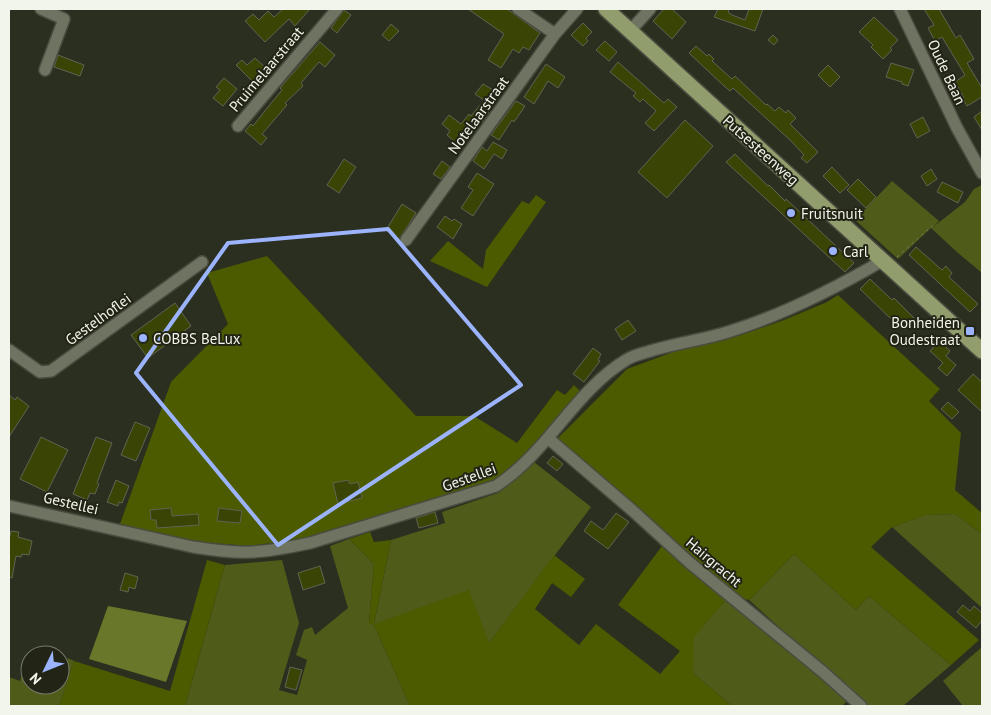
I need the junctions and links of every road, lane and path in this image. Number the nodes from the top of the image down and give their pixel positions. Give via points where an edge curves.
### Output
1 (41, 9) edge
2 (337, 9) edge
3 (518, 9) edge
4 (577, 9) edge
5 (606, 9) edge
6 (650, 9) edge
7 (900, 9) edge
8 (630, 31) junction
9 (555, 34) junction
10 (45, 70) dead end
11 (238, 126) dead end
12 (982, 173) edge
13 (932, 226) dead end
14 (406, 240) dead end
15 (888, 260) junction
16 (202, 262) dead end
17 (9, 350) edge
18 (982, 351) edge
19 (549, 439) junction
20 (9, 506) edge
21 (861, 706) edge

1 - 10 street via 64,18
2 - 11 street, Pruimelaarstraat
3 - 9 street
4 - 9 street, Notelaarstraat
5 - 8 main road, Putsesteenweg
6 - 8 street
7 - 12 street, Oude Baan
8 - 15 main road, Putsesteenweg
9 - 14 street, Notelaarstraat
13 - 15 path
15 - 18 main road, Putsesteenweg
15 - 19 street, Gestellei via 798,306 731,331 628,359 594,386
16 - 17 street, Gestelhoflei via 50,371 40,372
19 - 20 street, Gestellei via 521,468 496,486 281,549 251,552 200,548
19 - 21 street, Hairgracht via 690,564

